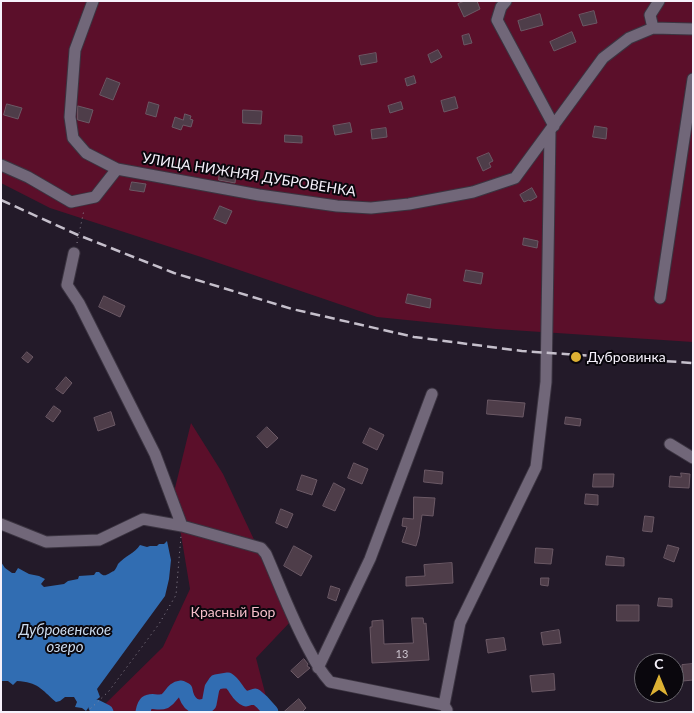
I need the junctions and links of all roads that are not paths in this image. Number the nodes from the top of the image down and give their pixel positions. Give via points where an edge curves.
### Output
1 (93, 1) edge
2 (506, 1) edge
3 (659, 1) edge
4 (653, 28) junction
5 (693, 29) edge
6 (693, 79) edge
7 (552, 129) junction
8 (1, 166) edge
9 (117, 168) junction
10 (74, 253) road end
11 (660, 298) dead end
12 (432, 394) dead end
13 (670, 444) dead end
14 (693, 458) edge
15 (1, 524) edge
16 (182, 526) junction
17 (318, 668) junction
18 (446, 708) edge

1 - 9 street, УЛИЦА НИЖНЯЯ ДУБРОВЕНКА via 75,50 70,117 73,138 86,153
2 - 7 street via 497,20
3 - 4 street via 650,15
4 - 5 street, УЛИЦА НИЖНЯЯ ДУБРОВЕНКА
4 - 7 street, УЛИЦА НИЖНЯЯ ДУБРОВЕНКА via 629,38 602,58
6 - 11 street
7 - 9 street, УЛИЦА НИЖНЯЯ ДУБРОВЕНКА via 515,178 473,192 371,208 259,195
7 - 18 street via 546,382 536,467 460,623
8 - 9 street via 28,177 70,202 95,196
10 - 16 street via 67,285 154,454
12 - 17 street via 370,559
13 - 14 street
15 - 16 street via 46,542 99,540 143,519
16 - 17 street via 261,548
17 - 18 street via 330,682

